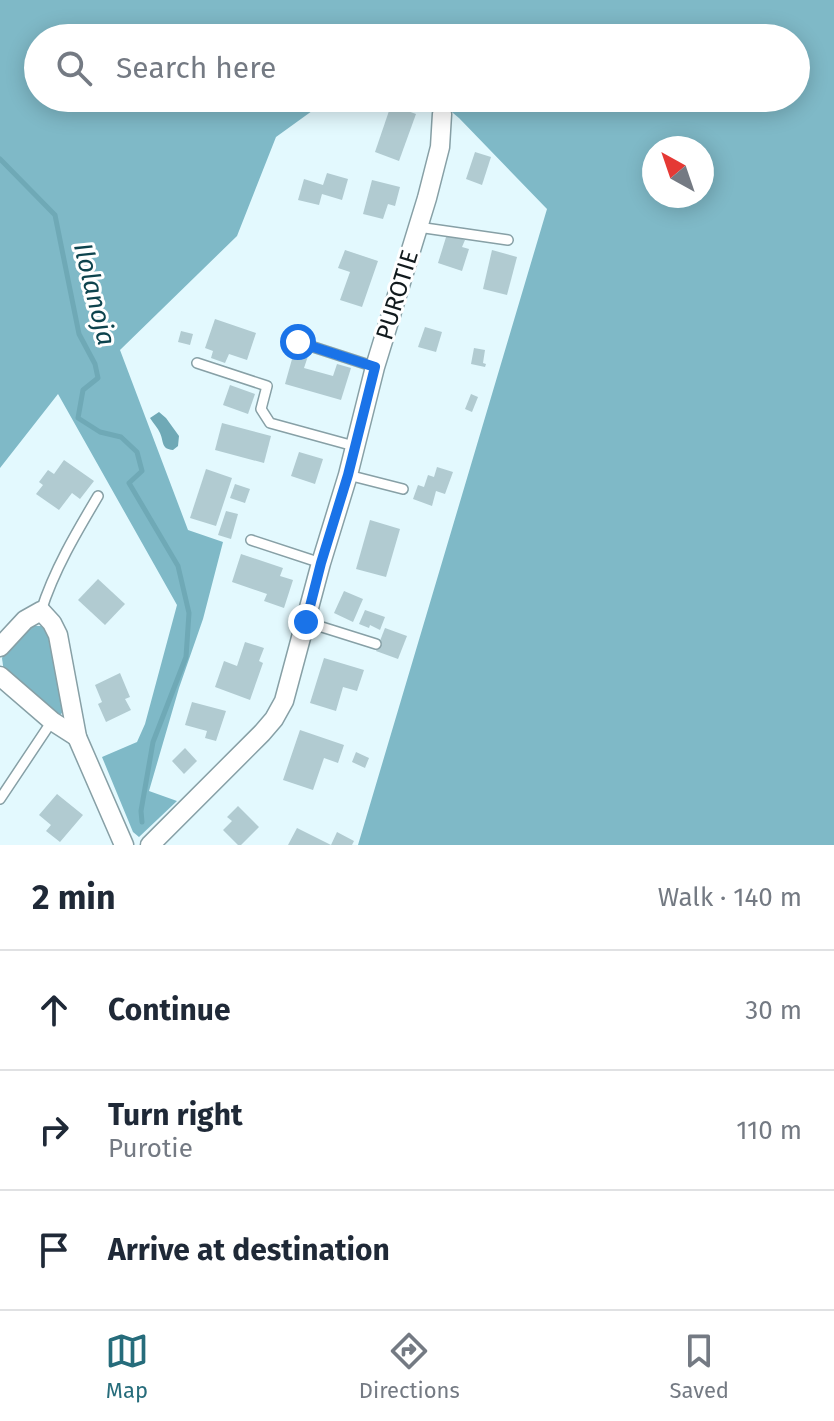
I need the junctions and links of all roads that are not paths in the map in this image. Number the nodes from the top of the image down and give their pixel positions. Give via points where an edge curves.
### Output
1 (442, 114) dead end
2 (418, 227) junction
3 (508, 240) dead end
4 (298, 342) dead end
5 (197, 363) dead end
6 (375, 367) junction
7 (354, 446) junction
8 (348, 475) junction
9 (403, 489) dead end
10 (98, 496) dead end
11 (251, 540) dead end
12 (321, 563) junction
13 (41, 611) junction
14 (306, 622) junction
15 (376, 644) dead end
16 (0, 647) edge
17 (0, 676) edge
18 (52, 721) junction
19 (77, 737) junction
20 (0, 799) edge
21 (124, 845) edge
22 (150, 845) edge

1 - 2 street, PUROTIE via 440,147
2 - 3 lane
2 - 6 street, PUROTIE
4 - 6 lane
5 - 7 lane via 267,386 261,409 270,423
6 - 7 street, PUROTIE
7 - 8 street, PUROTIE
8 - 9 lane
8 - 12 street, PUROTIE
10 - 13 lane via 67,548
11 - 12 lane
12 - 14 street, PUROTIE
13 - 16 street
13 - 19 street via 58,635
14 - 15 lane
14 - 22 street, PUROTIE via 274,719
17 - 18 street
18 - 19 street
18 - 20 lane
19 - 21 street

